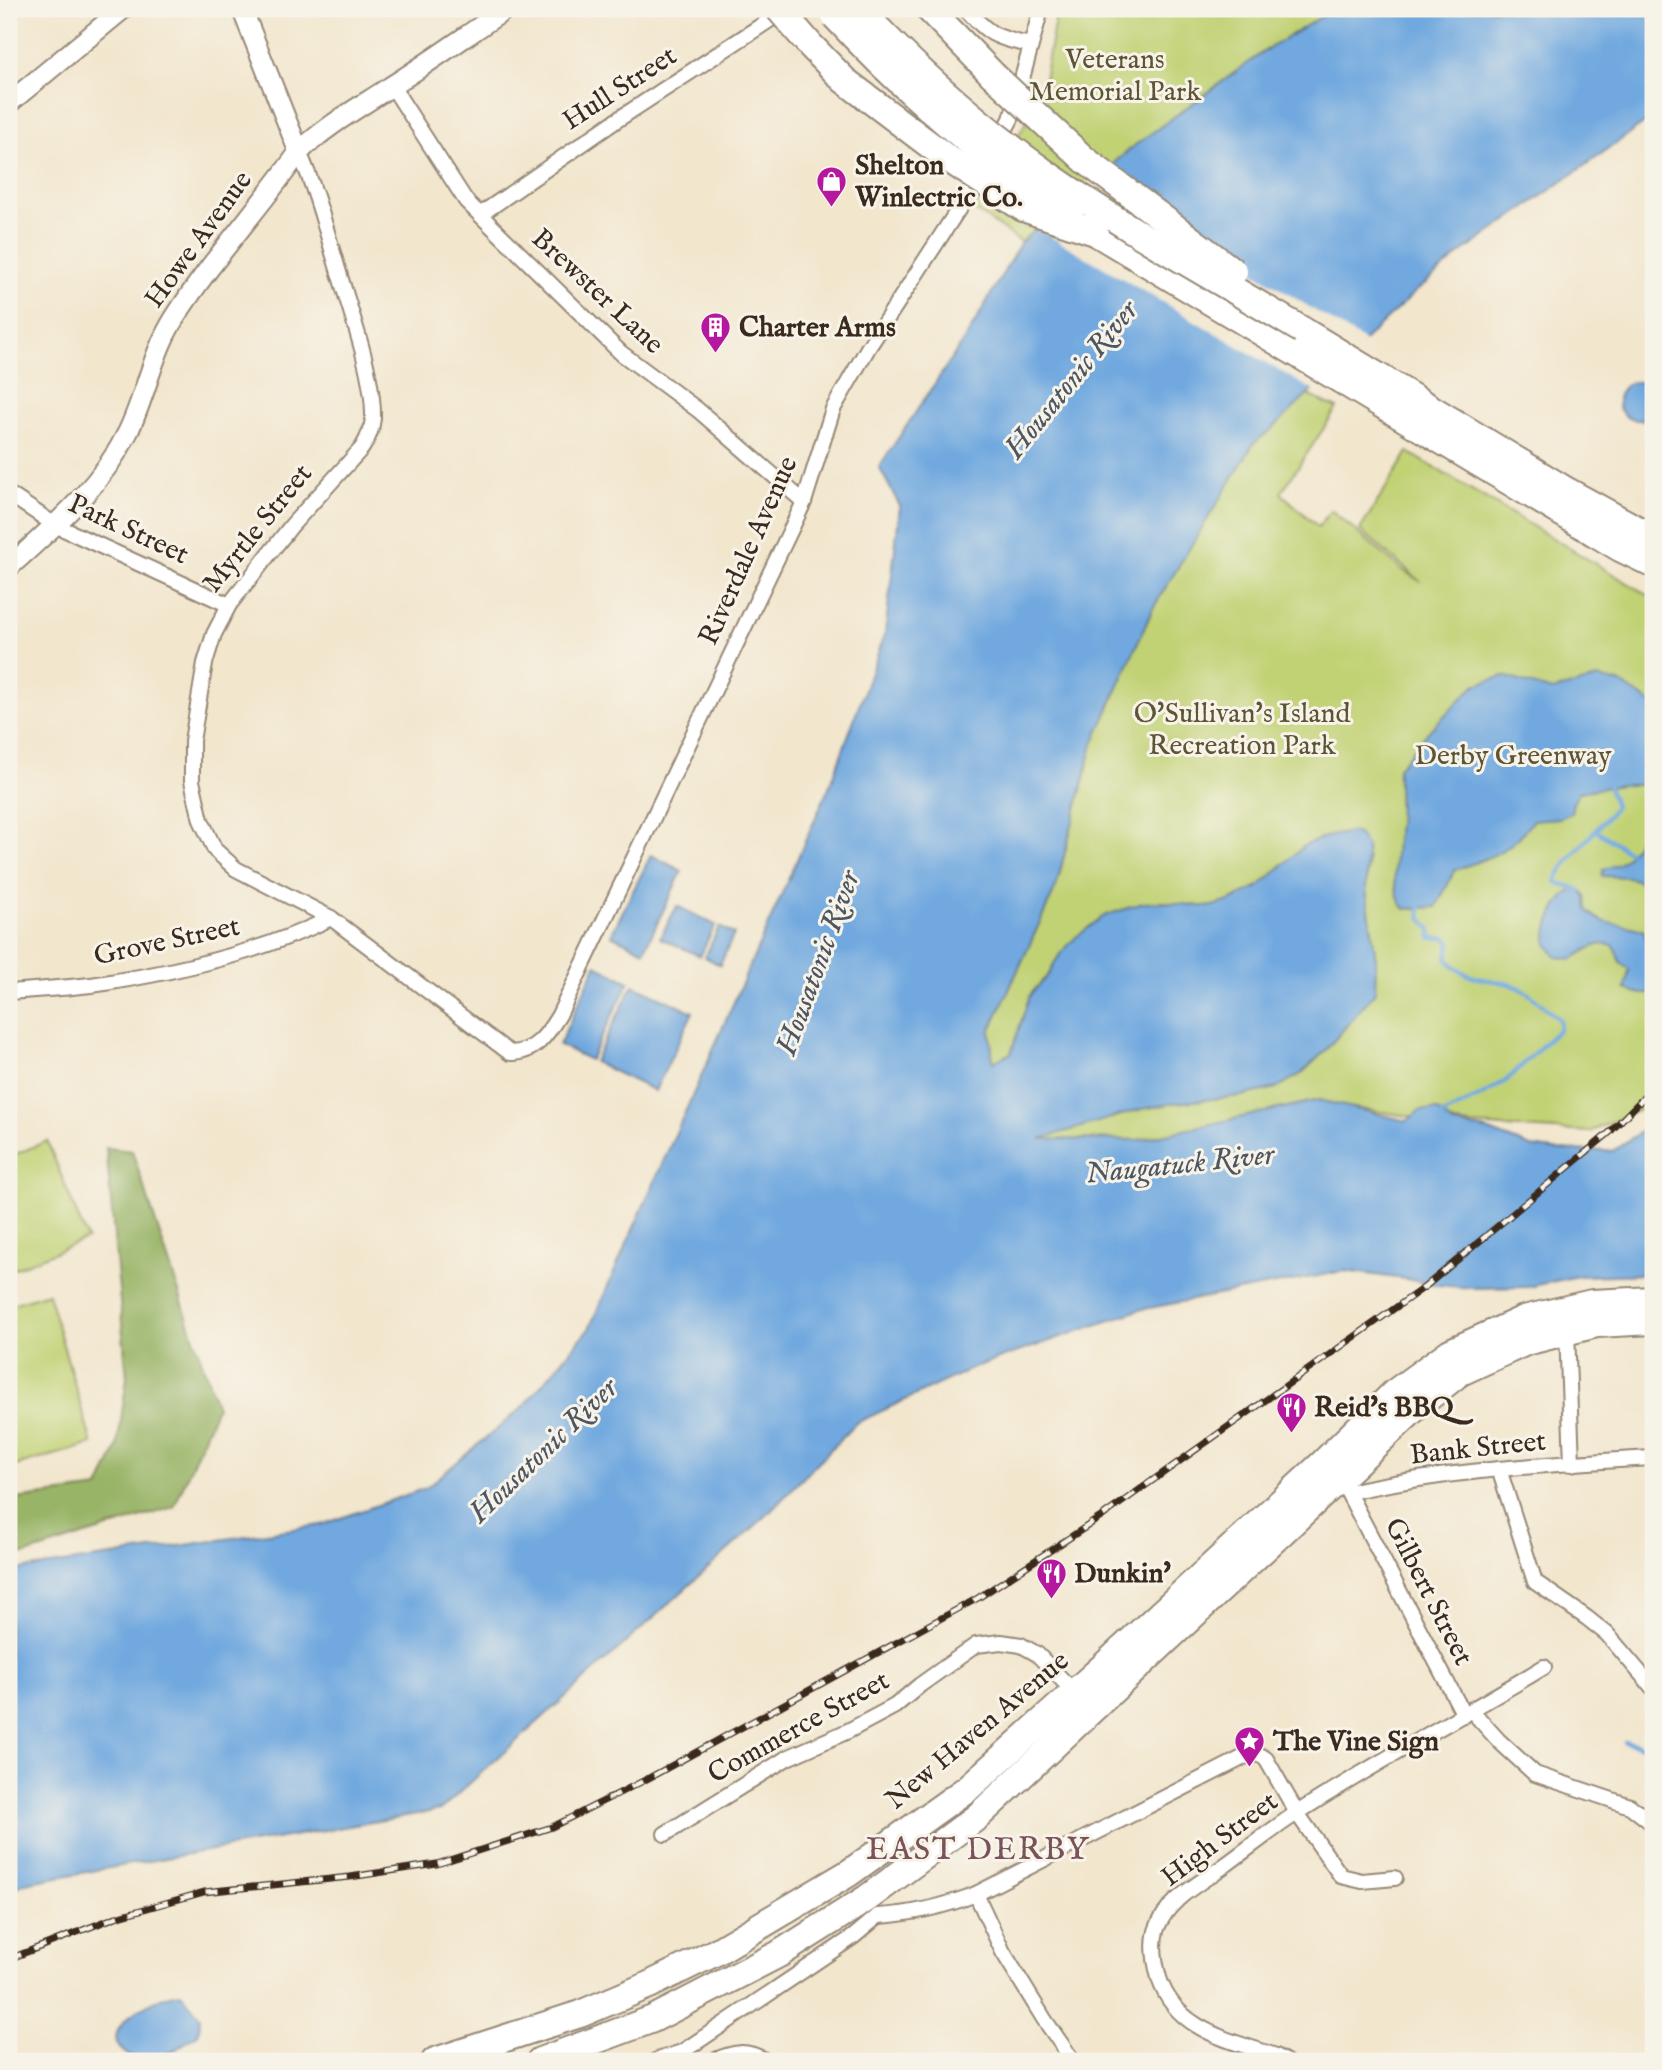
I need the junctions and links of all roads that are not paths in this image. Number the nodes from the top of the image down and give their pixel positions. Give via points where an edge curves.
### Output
1 (123, 9) edge
2 (242, 9) edge
3 (506, 9) edge
4 (779, 9) edge
5 (787, 9) edge
6 (929, 9) edge
7 (965, 9) edge
8 (1041, 9) edge
9 (836, 11) edge
10 (1030, 45) junction
11 (392, 86) junction
12 (9, 103) edge
13 (299, 152) junction
14 (481, 214) junction
15 (1095, 232) junction
16 (1302, 330) junction
17 (1508, 469) junction
18 (9, 494) edge
19 (804, 502) junction
20 (55, 525) junction
21 (1653, 538) edge
22 (1653, 564) edge
23 (9, 567) edge
24 (1653, 582) edge
25 (229, 605) junction
26 (331, 918) junction
27 (9, 992) edge
28 (497, 1045) joint
29 (1653, 1300) edge
30 (1653, 1321) edge
31 (1567, 1330) junction
32 (1653, 1458) edge
33 (1572, 1464) junction
34 (1499, 1469) junction
35 (1337, 1479) junction
36 (1544, 1667) dead end
37 (1652, 1683) edge
38 (1083, 1701) junction
39 (1468, 1713) junction
40 (1297, 1813) junction
41 (1653, 1824) edge
42 (665, 1834) dead end
43 (1395, 1878) dead end
44 (862, 1892) junction
45 (976, 1894) junction
46 (682, 2052) junction
47 (435, 2061) edge
48 (540, 2061) edge
49 (655, 2061) edge
50 (696, 2061) edge
51 (713, 2061) edge
52 (766, 2061) edge
53 (1073, 2061) edge
54 (1285, 2061) edge

1 - 12 main road
2 - 13 main road, Myrtle Street
3 - 11 main road, Howe Avenue
4 - 15 highway, bridge via 844,80 914,135 1023,208
5 - 14 street, Hull Street
6 - 16 highway, bridge via 1064,142 1247,282
7 - 10 street via 1001,39
8 - 10 street, Riverdale Avenue
9 - 15 highway, bridge via 898,80 959,134
9 - 16 highway, bridge via 1046,173
10 - 19 street, Riverdale Avenue via 1012,119 973,190 833,409
11 - 13 main road, Howe Avenue via 338,120
11 - 14 street, Brewster Lane via 466,201
13 - 20 main road, Howe Avenue via 173,321 119,449
13 - 25 street, Myrtle Street via 312,180 358,335 370,393 371,433
14 - 19 street, Brewster Lane via 621,353 698,410
15 - 17 highway
16 - 17 highway
17 - 21 highway
17 - 22 highway via 1620,548
17 - 24 highway via 1601,551
18 - 20 street, Park Street
19 - 28 street, Riverdale Avenue via 559,1015 548,1034 523,1053 510,1053
20 - 23 main road, Howe Avenue
20 - 25 street, Park Street
25 - 26 street, Myrtle Street via 205,663 192,741 192,781 201,820 215,850 236,869
26 - 27 street, Grove Street via 302,933 177,968 104,983
26 - 28 street, Myrtle Street
29 - 35 highway via 1592,1303 1524,1319 1450,1352 1394,1393
30 - 31 highway
31 - 33 street
31 - 35 highway via 1526,1342 1459,1373
32 - 33 street, Bank Street
33 - 34 street, Bank Street
34 - 35 street, Bank Street via 1385,1484
34 - 37 street via 1535,1582 1606,1634
35 - 38 highway, New Haven Avenue
35 - 39 street, Gilbert Street
36 - 39 street, High Street
38 - 42 street, Commerce Street via 1037,1654 1021,1645 976,1645 895,1706 787,1758
38 - 44 highway, New Haven Avenue via 968,1788
39 - 40 street, High Street
39 - 41 street, Gilbert Street via 1535,1774 1630,1807
40 - 43 street via 1341,1876 1362,1881
40 - 45 street via 1266,1759 1248,1755
40 - 54 street, High Street via 1170,1906 1155,1940 1156,1968 1177,2011 1210,2033
44 - 45 street via 908,1914
44 - 46 street via 853,1937
44 - 47 highway, New Haven Avenue via 580,2014
44 - 48 highway, New Haven Avenue via 779,1955 717,1988 653,2019
45 - 53 street via 1003,1952
46 - 49 street
46 - 50 street
51 - 52 street via 743,2052

